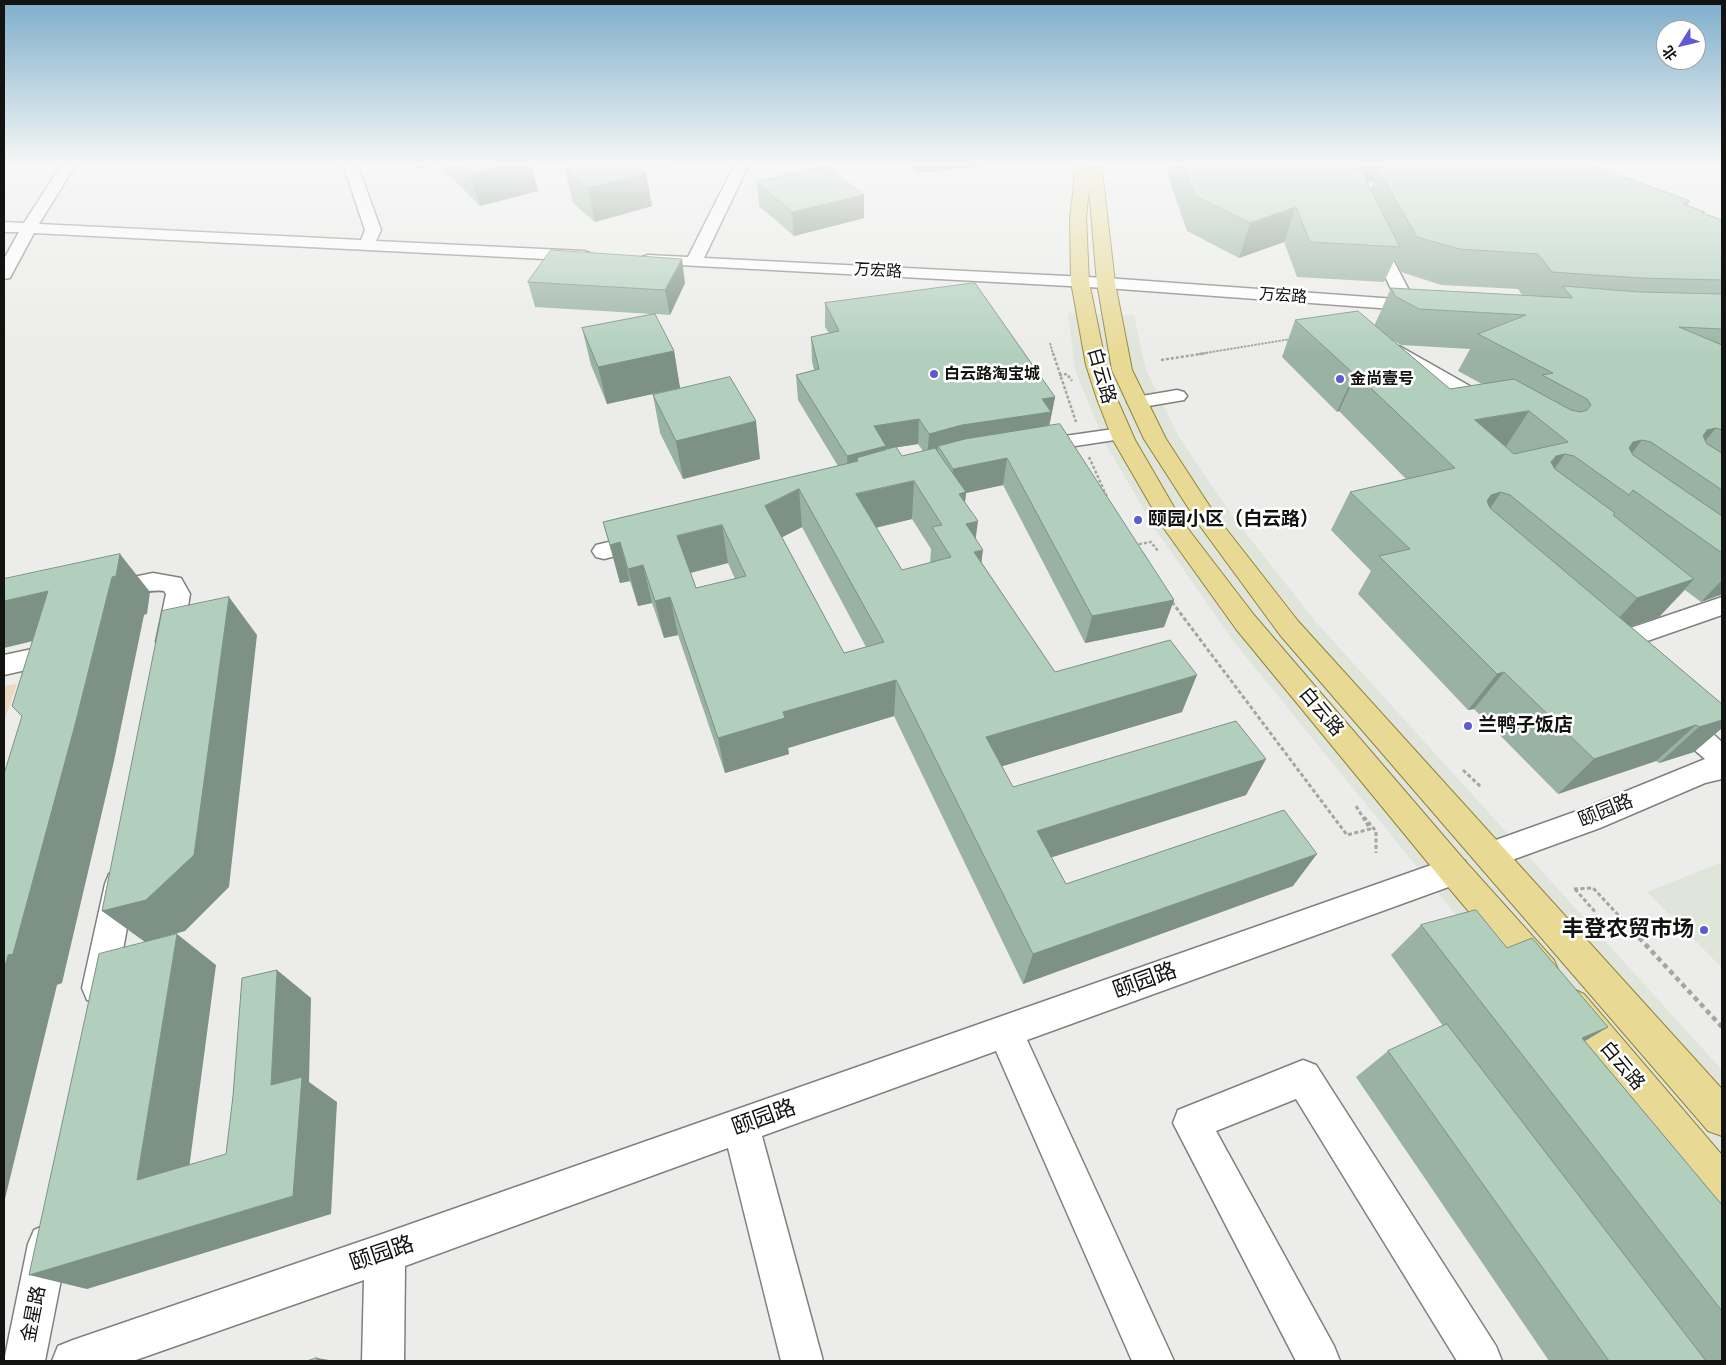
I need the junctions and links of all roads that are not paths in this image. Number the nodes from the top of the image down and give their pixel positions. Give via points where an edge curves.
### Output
1 (21, 228) edge
2 (29, 228) junction
3 (372, 228) edge
4 (711, 228) edge
5 (1080, 228) edge
6 (1093, 228) edge
7 (1369, 228) edge
8 (365, 245) junction
9 (604, 258) edge
10 (634, 259) edge
11 (694, 262) junction
12 (4, 274) edge
13 (1093, 282) junction
14 (1408, 306) junction
15 (1438, 308) edge
16 (1374, 340) edge
17 (1177, 396) dead end
18 (1137, 402) junction
19 (1503, 412) edge
20 (1122, 434) junction
21 (1018, 449) edge
22 (668, 536) edge
23 (604, 551) dead end
24 (78, 596) edge
25 (1667, 600) edge
26 (1722, 606) edge
27 (1690, 617) junction
28 (4, 665) edge
29 (1621, 668) edge
30 (163, 673) edge
31 (39, 692) edge
32 (1657, 700) edge
33 (1722, 758) edge
34 (1722, 767) edge
35 (1490, 855) junction
36 (126, 857) edge
37 (1454, 871) junction
38 (94, 1012) edge
39 (1005, 1031) junction
40 (1722, 1117) edge
41 (742, 1126) junction
42 (1722, 1185) edge
43 (53, 1216) edge
44 (385, 1253) junction
45 (24, 1361) edge
46 (73, 1361) edge
47 (383, 1361) edge
48 (802, 1361) edge
49 (1153, 1361) edge
50 (1319, 1361) edge
51 (1481, 1361) edge

1 - 2 street
2 - 8 street
2 - 12 street
3 - 8 street
4 - 11 street
5 - 13 main road, 白云路
6 - 13 main road, 白云路
7 - 14 street
8 - 9 street
10 - 11 street, 万宏路
11 - 13 street, 万宏路
13 - 14 street, 万宏路 via 1357,310
13 - 18 main road, 白云路 via 1122,370
13 - 20 main road, 白云路 via 1096,364
14 - 15 street, 万宏路
16 - 19 street
17 - 18 street
18 - 35 main road, 白云路 via 1155,439 1208,521 1289,628
20 - 21 street
20 - 37 main road, 白云路 via 1173,525 1245,622
22 - 23 street
24 - 30 street via 153,581 173,584 178,594
25 - 27 street
26 - 27 street
27 - 29 street via 1592,642
28 - 31 street via 50,655
32 - 33 street
34 - 35 street, 颐园路 via 1700,772 1590,819
35 - 40 main road, 白云路
36 - 38 street
37 - 39 street, 颐园路
37 - 42 main road, 白云路
39 - 41 street, 颐园路
39 - 49 street
41 - 44 street, 颐园路
41 - 48 street
43 - 45 street, 金星路
44 - 46 street, 颐园路
44 - 47 street
50 - 51 street via 1191,1123 1303,1078

